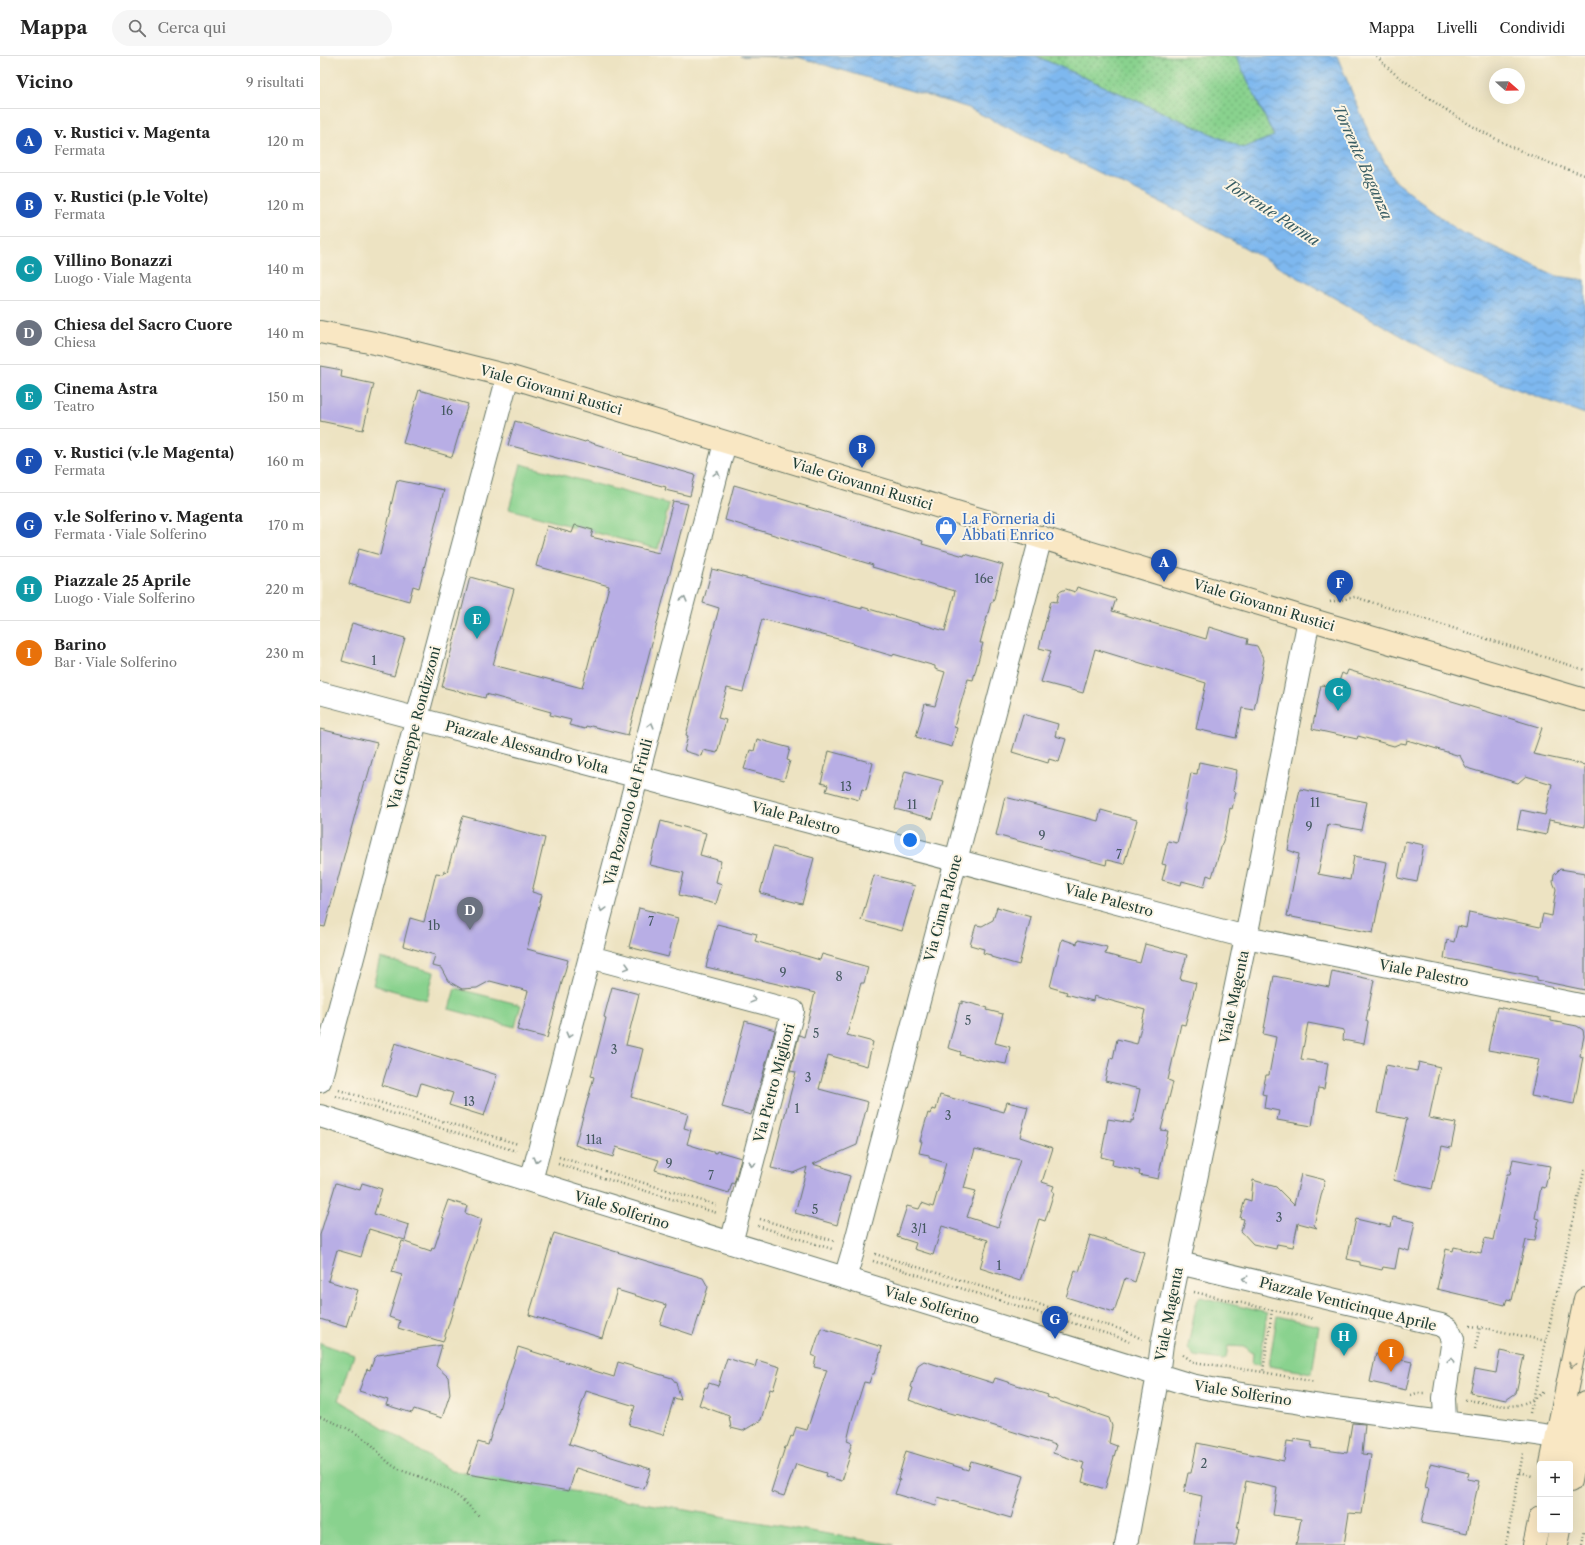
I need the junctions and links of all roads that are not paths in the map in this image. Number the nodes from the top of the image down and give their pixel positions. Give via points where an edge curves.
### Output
1 (320, 332) edge
2 (508, 376) junction
3 (725, 443) junction
4 (1041, 537) junction
5 (1309, 619) junction
6 (320, 693) edge
7 (1585, 700) edge
8 (417, 718) junction
9 (637, 776) junction
10 (956, 860) junction
11 (1246, 937) junction
12 (590, 957) junction
13 (1585, 1006) edge
14 (327, 1084) edge
15 (320, 1116) edge
16 (530, 1181) junction
17 (731, 1243) junction
18 (1178, 1263) junction
19 (845, 1278) junction
20 (1585, 1299) edge
21 (1158, 1375) junction
22 (1585, 1403) edge
23 (1445, 1421) junction
24 (1557, 1437) junction
25 (1581, 1441) edge
26 (1552, 1461) edge
27 (1560, 1461) edge
28 (1573, 1470) edge
29 (1537, 1532) edge
30 (1550, 1533) edge
31 (1559, 1533) edge
32 (1126, 1545) edge
33 (1534, 1545) edge
34 (1548, 1545) edge
35 (1557, 1545) edge

1 - 2 main road, Viale Giovanni Rustici
2 - 3 main road, Viale Giovanni Rustici
2 - 8 street, Via Giuseppe Rondizzoni
3 - 4 main road, Viale Giovanni Rustici
9 -> 3 street, Via Pozzuolo del Friuli
4 - 5 main road, Viale Giovanni Rustici
4 - 10 street, Via Cima Palone
5 - 7 main road, Viale Giovanni Rustici
5 - 11 street, Viale Magenta
6 - 8 street, Piazzale Alessandro Volta
8 - 9 street, Piazzale Alessandro Volta
8 - 14 street, Via Giuseppe Rondizzoni
9 - 10 street, Viale Palestro
9 -> 12 street, Via Pozzuolo del Friuli
10 - 11 street, Viale Palestro
10 - 19 street, Via Cima Palone
11 - 13 street, Viale Palestro
11 - 18 street, Viale Magenta
12 -> 16 street, Via Pozzuolo del Friuli
12 -> 17 street, Via Pietro Migliori via 793,1011
15 - 16 street, Viale Solferino
16 - 17 street, Viale Solferino
17 - 19 street, Viale Solferino
18 - 21 street, Viale Magenta
23 -> 18 street, Piazzale Venticinque Aprile via 1444,1395 1453,1344 1452,1334 1448,1329 1433,1322
19 - 21 street, Viale Solferino
20 -> 24 main road
21 - 23 street, Viale Solferino via 1220,1391
21 - 32 street, Viale Magenta
22 - 25 main road
23 - 24 street, Viale Solferino
24 - 25 street, Viale Solferino
24 - 26 main road
24 - 27 main road
25 - 28 main road
29 - 33 main road
30 - 34 main road
31 - 35 main road

